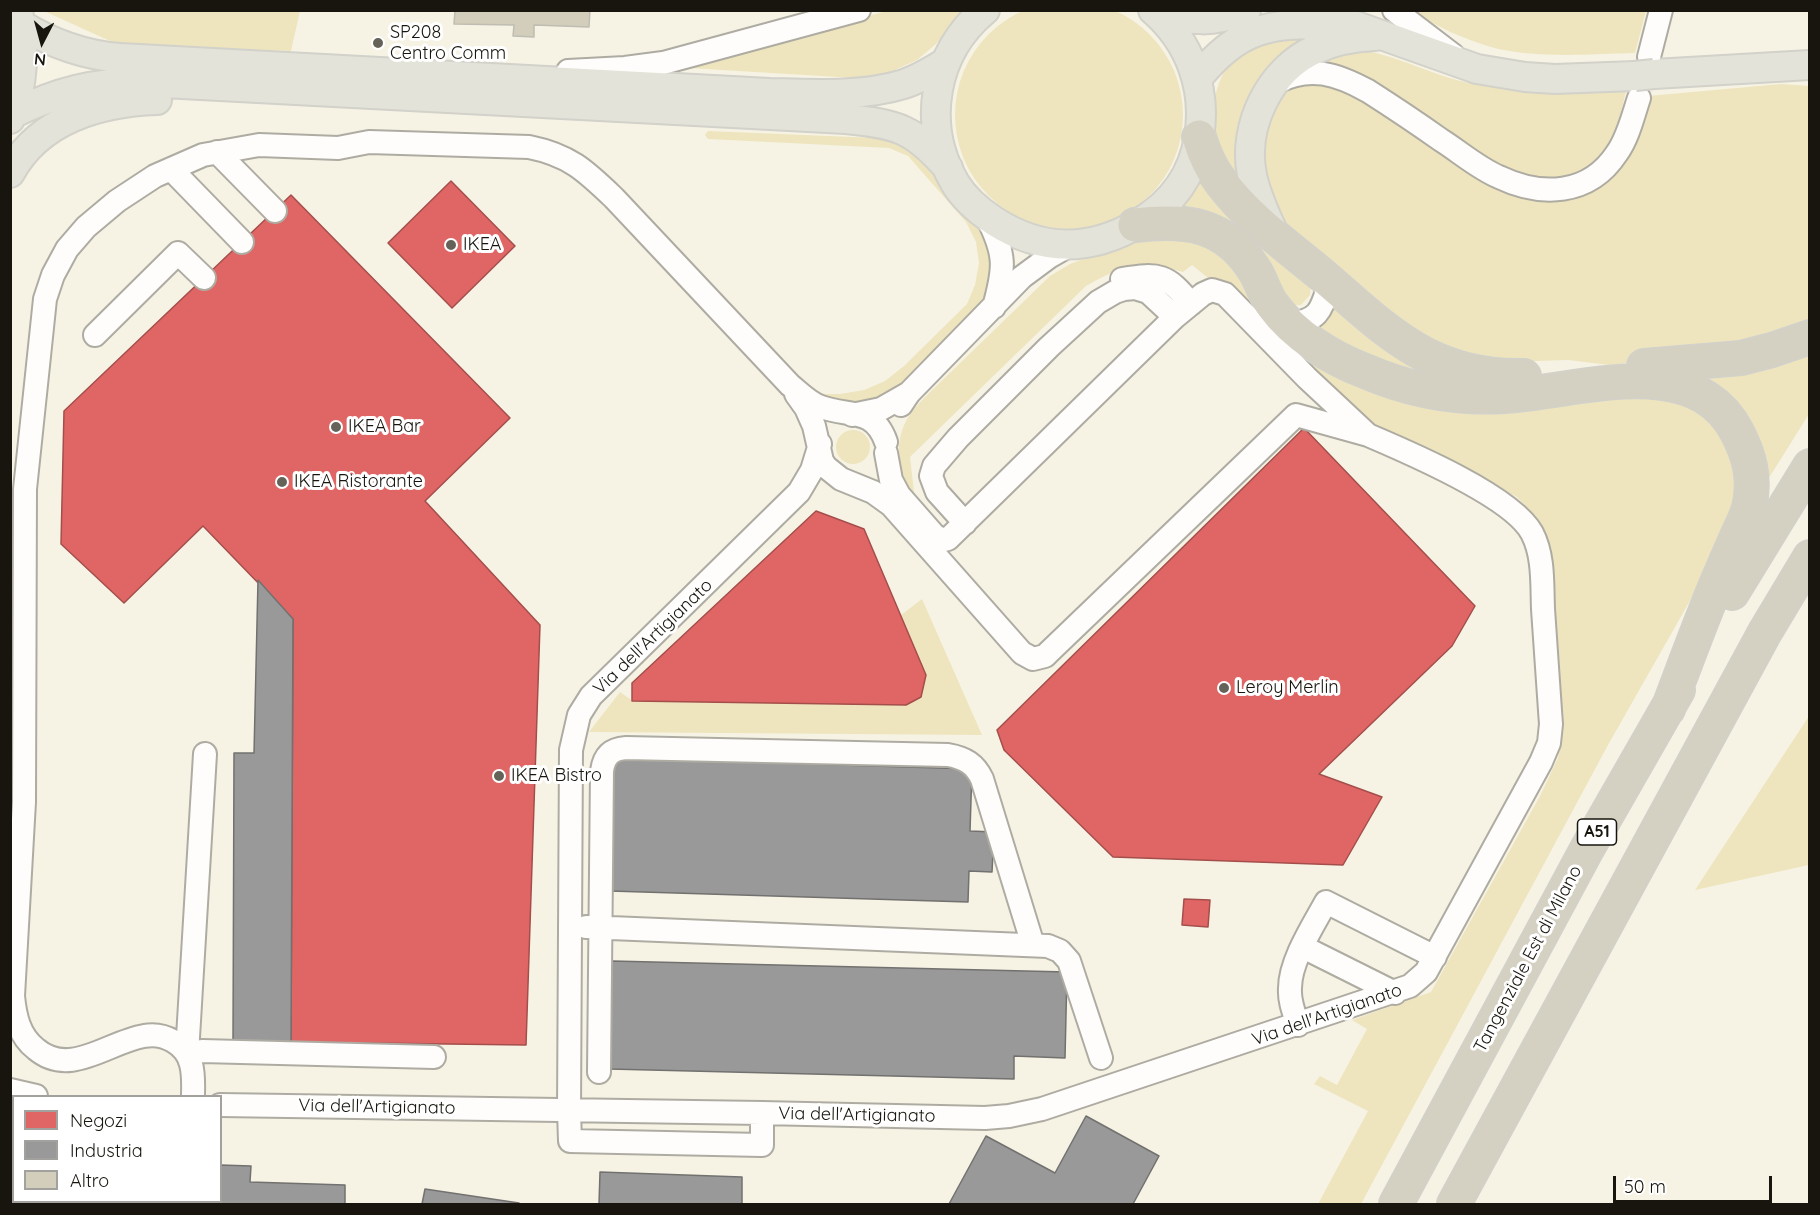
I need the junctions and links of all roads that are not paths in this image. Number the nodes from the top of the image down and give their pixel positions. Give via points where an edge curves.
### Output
1 (859, 10) edge
2 (985, 10) edge
3 (1154, 10) edge
4 (1158, 10) edge
5 (1246, 10) edge
6 (1311, 10) edge
7 (1661, 10) edge
8 (19, 17) edge
9 (1389, 23) edge
10 (1354, 26) junction
11 (945, 63) junction
12 (1809, 65) edge
13 (437, 76) junction
14 (1644, 76) junction
15 (1197, 79) junction
16 (1276, 82) junction
17 (573, 105) junction
18 (11, 116) edge
19 (1199, 137) junction
20 (217, 152) junction
21 (948, 168) junction
22 (171, 169) junction
23 (10, 173) edge
24 (275, 211) dead end
25 (987, 217) junction
26 (1136, 225) junction
27 (1275, 236) junction
28 (242, 242) dead end
29 (1070, 245) junction
30 (204, 278) dead end
31 (1330, 282) junction
32 (994, 309) junction
33 (1183, 311) junction
34 (1071, 312) dead end
35 (1290, 324) junction
36 (95, 335) dead end
37 (1809, 337) edge
38 (1020, 377) junction
39 (790, 385) junction
40 (909, 393) junction
41 (856, 414) junction
42 (1368, 435) junction
43 (938, 440) dead end
44 (819, 445) junction
45 (886, 447) junction
46 (1809, 466) edge
47 (850, 481) junction
48 (782, 510) junction
49 (965, 523) junction
50 (920, 536) junction
51 (1809, 557) edge
52 (1008, 654) dead end
53 (1668, 709) junction
54 (205, 754) dead end
55 (569, 927) junction
56 (599, 928) junction
57 (1033, 945) junction
58 (1303, 947) junction
59 (1435, 957) junction
60 (1395, 993) junction
61 (1298, 1025) junction
62 (187, 1054) junction
63 (434, 1057) dead end
64 (1101, 1058) dead end
65 (599, 1072) dead end
66 (10, 1090) edge
67 (32, 1095) edge
68 (193, 1095) edge
69 (222, 1105) edge
70 (569, 1111) junction
71 (762, 1113) junction
72 (1396, 1204) edge
73 (1454, 1204) edge

1 - 13 street via 654,64
2 - 11 main road via 967,27
3 - 15 main road via 1183,44
4 - 5 main road via 1196,21
6 - 10 main road
7 - 14 street
8 - 13 main road via 56,44 109,57
8 - 18 main road via 22,61
9 - 10 main road
9 - 14 main road via 1466,65 1514,75 1555,79
9 - 16 main road via 1315,50
10 - 15 main road via 1296,24 1263,29 1233,43
11 - 13 main road via 902,84 823,93
11 - 21 main road via 936,122
12 - 14 main road
14 - 16 street via 1623,143 1610,163 1590,180 1565,190 1522,185 1497,176 1349,81 1310,73 1290,75
15 - 19 main road via 1202,110
16 - 27 main road via 1260,108 1250,149 1252,176
17 - 18 main road via 137,82 75,88
17 - 21 main road via 877,123 921,140
17 - 23 main road via 452,114 203,100 127,102 93,108 59,124 27,149
19 - 26 main road via 1183,183 1161,208
19 - 27 highway via 1209,165 1222,183
20 - 22 street
20 - 24 street
20 - 39 street via 259,145 338,148 369,142 550,151 584,169 606,190
21 - 25 main road via 965,196
22 - 28 street
22 - 62 street via 117,201 86,227 67,249 45,298 25,489 24,802 13,996 21,1031 44,1056 62,1062 72,1060 146,1035 163,1036
25 - 29 main road via 1029,238
25 - 32 street via 999,241 1002,260
26 - 29 main road via 1100,241
26 - 35 highway via 1187,224 1224,238 1246,256 1271,304
27 - 31 highway
29 - 32 street via 1030,271
30 - 36 street via 178,253
31 - 35 street via 1320,310 1308,322
31 - 37 highway via 1404,342 1429,356 1488,375 1573,374 1741,358
32 - 40 street
33 - 34 street via 1167,279 1135,276 1106,284
33 - 38 street via 1142,289 1115,292 1089,309
33 - 42 street via 1208,291 1225,294
33 - 49 street
35 - 53 highway via 1341,361 1434,393 1504,396 1663,382 1693,391 1717,406 1735,427 1749,458 1753,482 1750,505
38 - 43 street via 1008,377 996,384
38 - 49 street via 934,466 932,482 937,492
39 - 41 street via 814,404
39 - 44 street via 810,417
40 - 41 street via 890,405
40 - 45 street via 897,413
41 - 44 street via 830,423
41 - 45 street via 868,417 881,428
42 - 50 street via 1296,415 1039,658 1022,653
42 - 59 street, Via dell'Artigianato via 1439,467 1502,503 1531,531 1540,558 1551,724 1548,743
44 - 47 street via 826,467
44 - 48 street via 807,481
45 - 47 street via 877,471
45 - 49 street via 891,480 899,495 935,536 948,539
46 - 53 highway, Tangenziale Est di Milano / A51
47 - 48 street via 830,485
47 - 50 street via 883,498
48 - 55 street, Via dell'Artigianato via 649,654 591,696 579,715 570,762
50 - 52 street via 940,581
51 - 73 highway
53 - 72 highway, Tangenziale Est di Milano / A51 via 1587,849
54 - 62 street
55 - 56 street
55 - 70 street, Via dell'Artigianato
56 - 57 street
56 - 57 street via 602,771 605,759 614,750 948,754 970,762 982,779
56 - 65 street
57 - 64 street via 1060,951 1069,961
58 - 59 street via 1326,902
58 - 60 street
58 - 61 street via 1292,971 1290,987
59 - 60 street, Via dell'Artigianato via 1416,983
60 - 61 street, Via dell'Artigianato
61 - 71 street, Via dell'Artigianato via 1042,1109 1009,1116
62 - 63 street via 202,1051
62 - 68 street
66 - 67 street
69 - 70 street, Via dell'Artigianato
70 - 71 street, Via dell'Artigianato
70 - 71 street via 570,1141 762,1145

